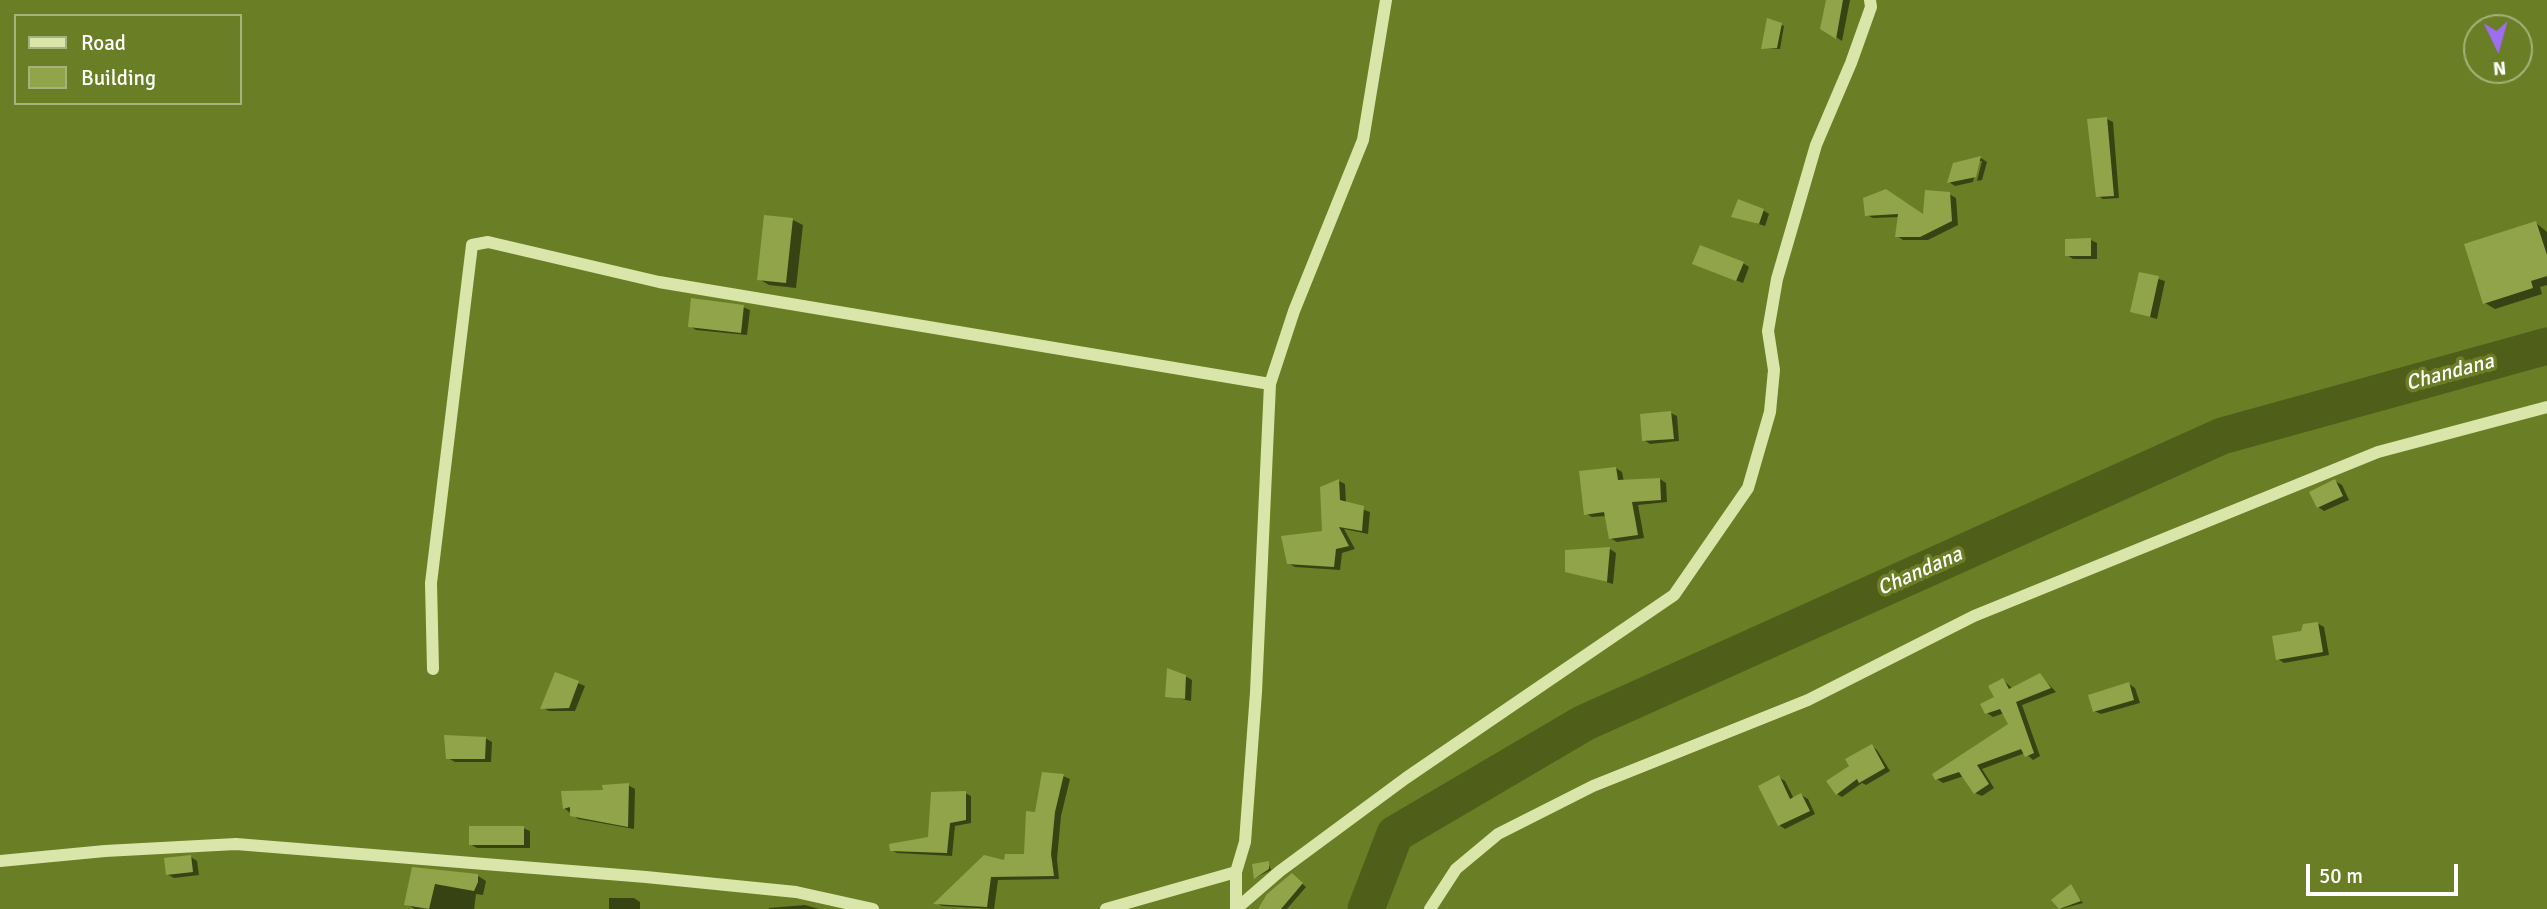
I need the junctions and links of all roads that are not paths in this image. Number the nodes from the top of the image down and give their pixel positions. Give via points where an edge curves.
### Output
1 (1386, 0) edge
2 (1870, 0) edge
3 (1270, 384) junction
4 (2547, 407) edge
5 (433, 669) dead end
6 (0, 861) edge
7 (1236, 872) junction
8 (873, 909) edge
9 (1106, 909) edge
10 (1237, 909) edge
11 (1430, 909) edge

1 - 3 street via 1363,140 1294,311
2 - 10 street via 1851,63 1816,145 1777,279 1768,331 1774,370 1770,412 1748,488 1674,595 1406,778 1280,871
3 - 5 street via 659,282 488,242 471,245 431,583
3 - 7 street via 1256,692 1245,842
4 - 11 street via 2378,453 1974,616 1808,700 1593,786 1498,834 1456,869
6 - 8 street via 236,844 796,892
7 - 9 street
7 - 10 street

